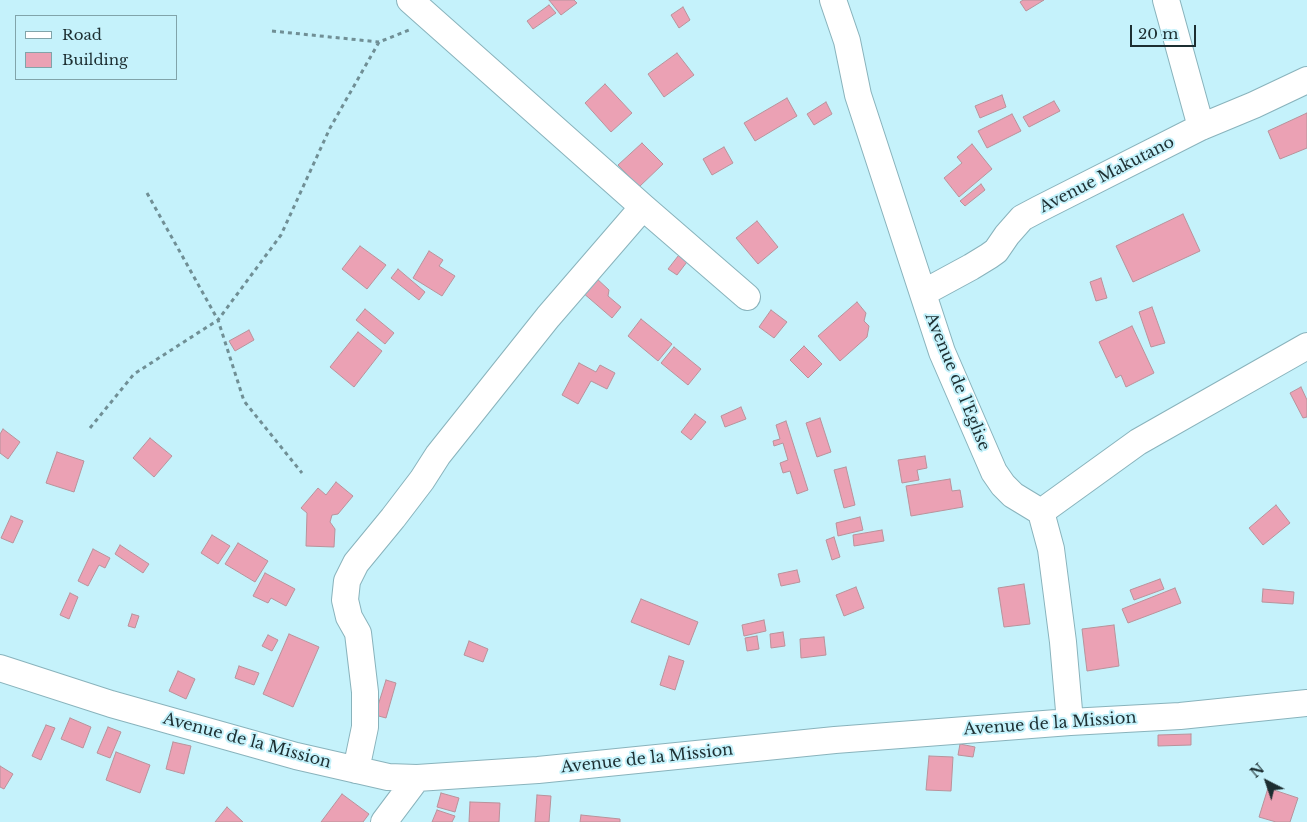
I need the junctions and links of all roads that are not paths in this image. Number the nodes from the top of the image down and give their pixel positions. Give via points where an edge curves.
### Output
1 (410, 0) edge
2 (833, 0) edge
3 (1166, 0) edge
4 (1307, 80) edge
5 (1201, 127) junction
6 (643, 207) junction
7 (923, 293) junction
8 (747, 297) dead end
9 (1307, 346) edge
10 (1041, 512) junction
11 (0, 668) edge
12 (1307, 704) edge
13 (1070, 722) junction
14 (356, 770) junction
15 (418, 778) junction
16 (384, 822) edge

1 - 6 street
2 - 7 street, Avenue de l'Eglise via 847,41 858,95
3 - 5 street
4 - 5 street, Avenue Makutano
5 - 7 street, Avenue Makutano via 1022,218 989,256
6 - 8 street
6 - 14 street via 548,317 356,563 347,581 345,600 358,634 365,692 365,727
7 - 10 street, Avenue de l'Eglise via 942,352 994,472 1013,495
9 - 10 street via 1138,442
10 - 13 street via 1053,558
11 - 14 street, Avenue de la Mission via 111,704
12 - 13 street, Avenue de la Mission
13 - 15 street, Avenue de la Mission
14 - 15 street, Avenue de la Mission via 388,777
15 - 16 street

